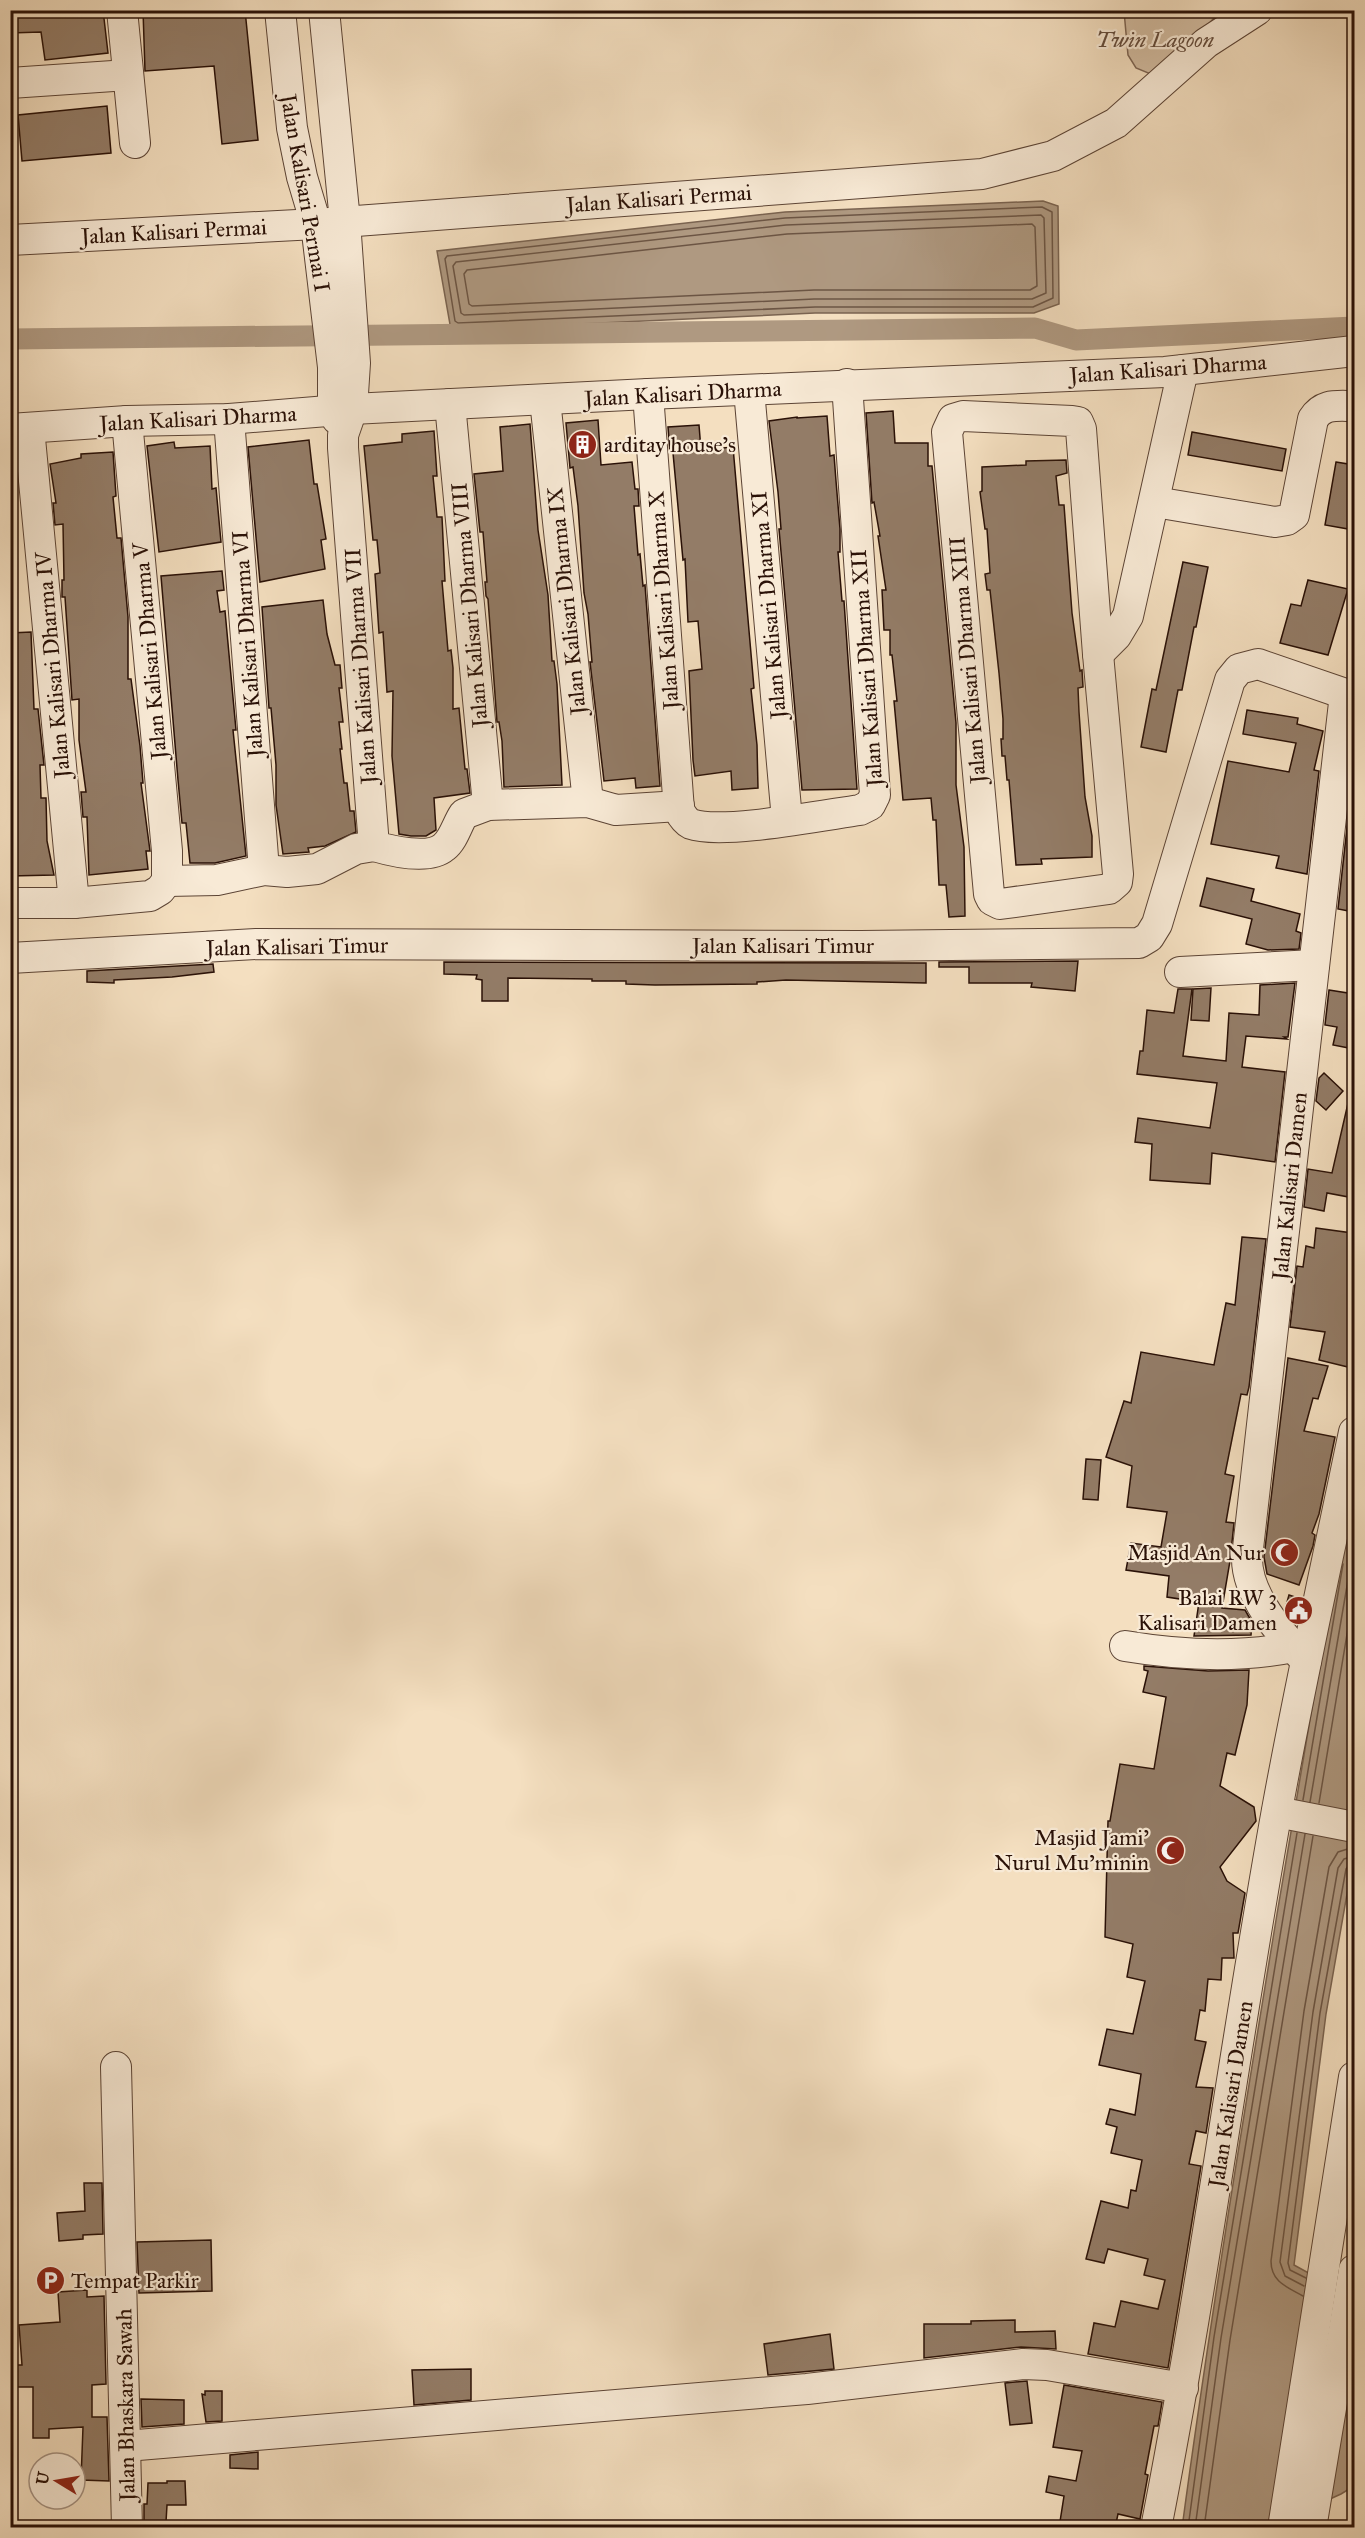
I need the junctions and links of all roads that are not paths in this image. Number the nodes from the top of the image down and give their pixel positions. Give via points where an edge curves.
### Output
1 (122, 10) edge
2 (280, 10) edge
3 (324, 10) edge
4 (1257, 10) edge
5 (128, 75) junction
6 (10, 83) edge
7 (135, 143) dead end
8 (330, 222) junction
9 (10, 240) edge
10 (1354, 351) edge
11 (1183, 370) junction
12 (847, 384) junction
13 (749, 390) junction
14 (648, 394) junction
15 (545, 400) junction
16 (450, 404) junction
17 (1354, 405) edge
18 (229, 418) junction
19 (343, 418) junction
20 (127, 421) junction
21 (20, 428) edge
22 (1155, 502) junction
23 (1098, 654) junction
24 (1350, 695) edge
25 (588, 802) junction
26 (488, 805) junction
27 (679, 806) junction
28 (787, 820) junction
29 (374, 846) junction
30 (264, 870) junction
31 (167, 881) junction
32 (10, 903) edge
33 (74, 903) junction
34 (10, 958) edge
35 (1314, 965) junction
36 (1180, 972) dead end
37 (1354, 1432) edge
38 (1125, 1646) dead end
39 (1299, 1654) junction
40 (1282, 1813) junction
41 (1354, 1827) edge
42 (116, 2067) dead end
43 (1354, 2077) edge
44 (1350, 2137) edge
45 (1354, 2274) edge
46 (1184, 2388) junction
47 (126, 2446) junction
48 (127, 2528) edge
49 (1156, 2528) edge
50 (1283, 2528) edge
51 (1311, 2528) edge

1 - 5 street
2 - 8 street, Jalan Kalisari Permai I via 292,128 302,177
3 - 8 street, Jalan Kalisari Permai I
4 - 8 street, Jalan Kalisari Permai via 1206,43 1116,123 1053,156 982,174
5 - 6 street
5 - 7 street
8 - 9 street, Jalan Kalisari Permai
8 - 19 street, Jalan Kalisari Permai I via 344,365
10 - 11 street, Jalan Kalisari Dharma
11 - 12 street, Jalan Kalisari Dharma
11 - 22 street
12 - 13 street, Jalan Kalisari Dharma
12 - 28 street, Jalan Kalisari Dharma XII via 875,795 870,805 860,810
13 - 14 street, Jalan Kalisari Dharma
13 - 28 street, Jalan Kalisari Dharma XI
14 - 15 street, Jalan Kalisari Dharma
14 - 27 street, Jalan Kalisari Dharma X
15 - 16 street, Jalan Kalisari Dharma
15 - 25 street, Jalan Kalisari Dharma IX
16 - 19 street, Jalan Kalisari Dharma
16 - 26 street, Jalan Kalisari Dharma VIII
17 - 22 street via 1328,406 1318,410 1313,418 1294,515 1287,520 1275,522
18 - 19 street, Jalan Kalisari Dharma
18 - 20 street, Jalan Kalisari Dharma
18 - 30 street, Jalan Kalisari Dharma VI
19 - 29 street, Jalan Kalisari Dharma VII
20 - 21 street, Jalan Kalisari Dharma
20 - 31 street, Jalan Kalisari Dharma V
21 - 33 street, Jalan Kalisari Dharma IV
22 - 23 street via 1128,616
23 - 23 street, Jalan Kalisari Dharma XIII via 1117,882 1109,890 996,903 988,890 955,526 947,432 953,419 963,416 1078,422 1082,429
24 - 34 street, Jalan Kalisari Timur via 1258,664 1239,669 1230,680 1157,924 1149,937 1139,943 256,944
24 - 35 street, Jalan Kalisari Damen
25 - 26 street
25 - 27 street via 616,810
26 - 29 street via 467,812 446,846 438,851 405,853
27 - 28 street, Jalan Kalisari Dharma XII via 687,821 705,827
29 - 30 street via 356,849 317,869
30 - 31 street via 217,880
31 - 33 street via 150,896
32 - 33 street
35 - 36 street
35 - 39 street, Jalan Kalisari Damen via 1247,1557 1256,1597
37 - 39 street, Jalan Kalisari Damen
38 - 39 street
39 - 40 street, Jalan Kalisari Damen
40 - 41 street
40 - 46 street, Jalan Kalisari Damen
42 - 47 street, Jalan Bhaskara Sawah
43 - 44 street
44 - 50 street
45 - 51 street
46 - 47 street via 1023,2364 807,2389
46 - 49 street, Jalan Kalisari Damen
47 - 48 street, Jalan Bhaskara Sawah

